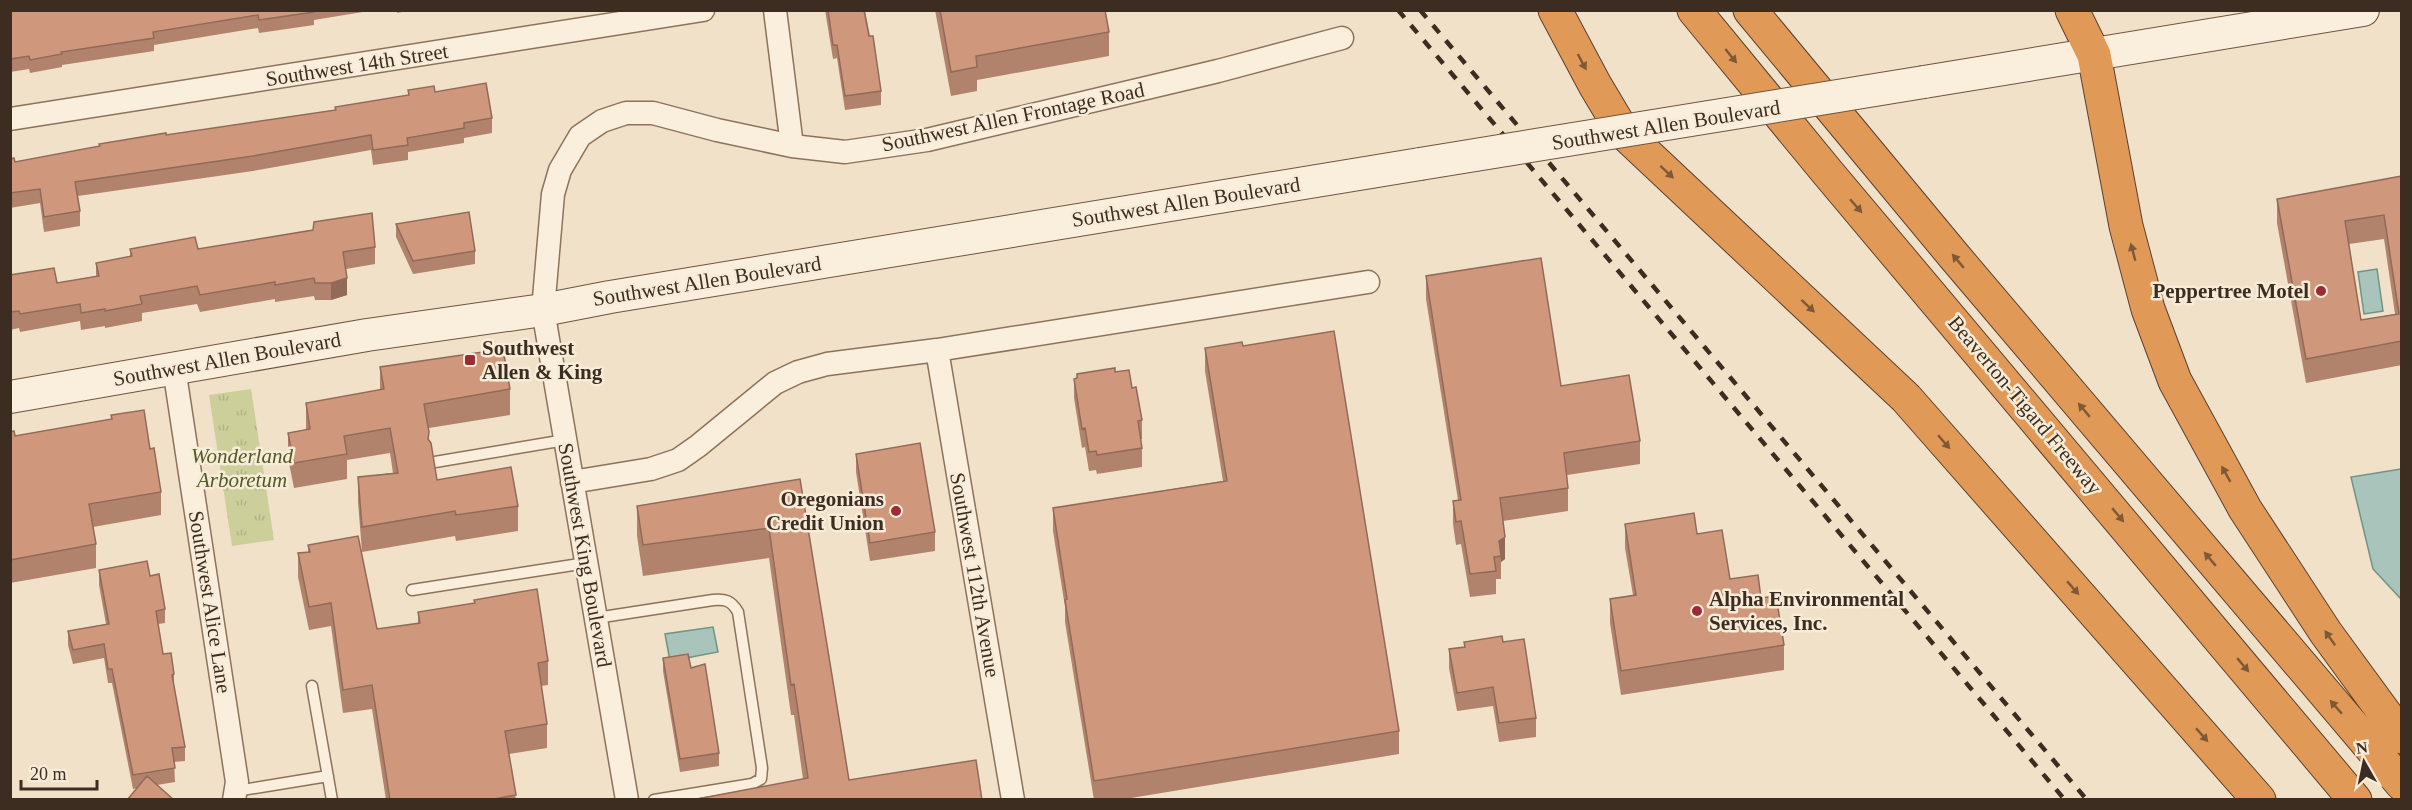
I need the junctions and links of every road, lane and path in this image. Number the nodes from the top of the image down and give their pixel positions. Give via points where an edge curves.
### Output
1 (703, 10) edge
2 (775, 10) edge
3 (1555, 10) edge
4 (1694, 10) edge
5 (1750, 10) edge
6 (2072, 10) edge
7 (2363, 10) edge
8 (1342, 38) dead end
9 (2094, 55) junction
10 (10, 119) edge
11 (1623, 132) junction
12 (792, 146) junction
13 (1368, 282) dead end
14 (543, 310) junction
15 (937, 350) junction
16 (174, 368) junction
17 (10, 397) edge
18 (565, 440) junction
19 (435, 462) edge
20 (572, 482) junction
21 (586, 563) junction
22 (412, 590) dead end
23 (596, 618) junction
24 (312, 686) dead end
25 (2402, 737) edge
26 (328, 776) junction
27 (2402, 783) edge
28 (235, 795) edge
29 (332, 800) edge
30 (627, 800) edge
31 (654, 800) edge
32 (1013, 800) edge
33 (2259, 800) edge
34 (2355, 800) edge

1 - 10 street, Southwest 14th Street
2 - 12 street
3 -> 11 highway
4 -> 34 highway, Beaverton-Tigard Freeway
27 -> 5 highway, Beaverton-Tigard Freeway
6 - 9 highway
7 - 9 main road, Southwest Allen Boulevard
8 - 12 street, Southwest Allen Frontage Road via 927,140 845,152
9 - 11 main road, Southwest Allen Boulevard, bridge
25 -> 9 highway via 2326,633 2245,510 2175,381 2148,309 2126,226
11 - 14 main road, Southwest Allen Boulevard, bridge
11 -> 33 highway via 1906,398
12 - 14 street, Southwest Allen Frontage Road via 653,113 626,113 602,121 580,136 560,170 553,194
13 - 15 street
14 - 16 main road, Southwest Allen Boulevard
14 - 18 street, Southwest King Boulevard
15 - 20 street via 827,364 798,372 754,398 678,460 651,469
15 - 32 street, Southwest 112th Avenue
16 - 17 main road, Southwest Allen Boulevard
16 - 28 street, Southwest Alice Lane via 235,771
18 - 19 lane
18 - 20 street, Southwest King Boulevard
20 - 21 street, Southwest King Boulevard
21 - 22 lane
21 - 23 street, Southwest King Boulevard
23 - 30 street, Southwest King Boulevard
23 - 31 lane via 725,599 738,612 761,779 752,784
24 - 26 lane
26 - 28 lane
26 - 29 lane

